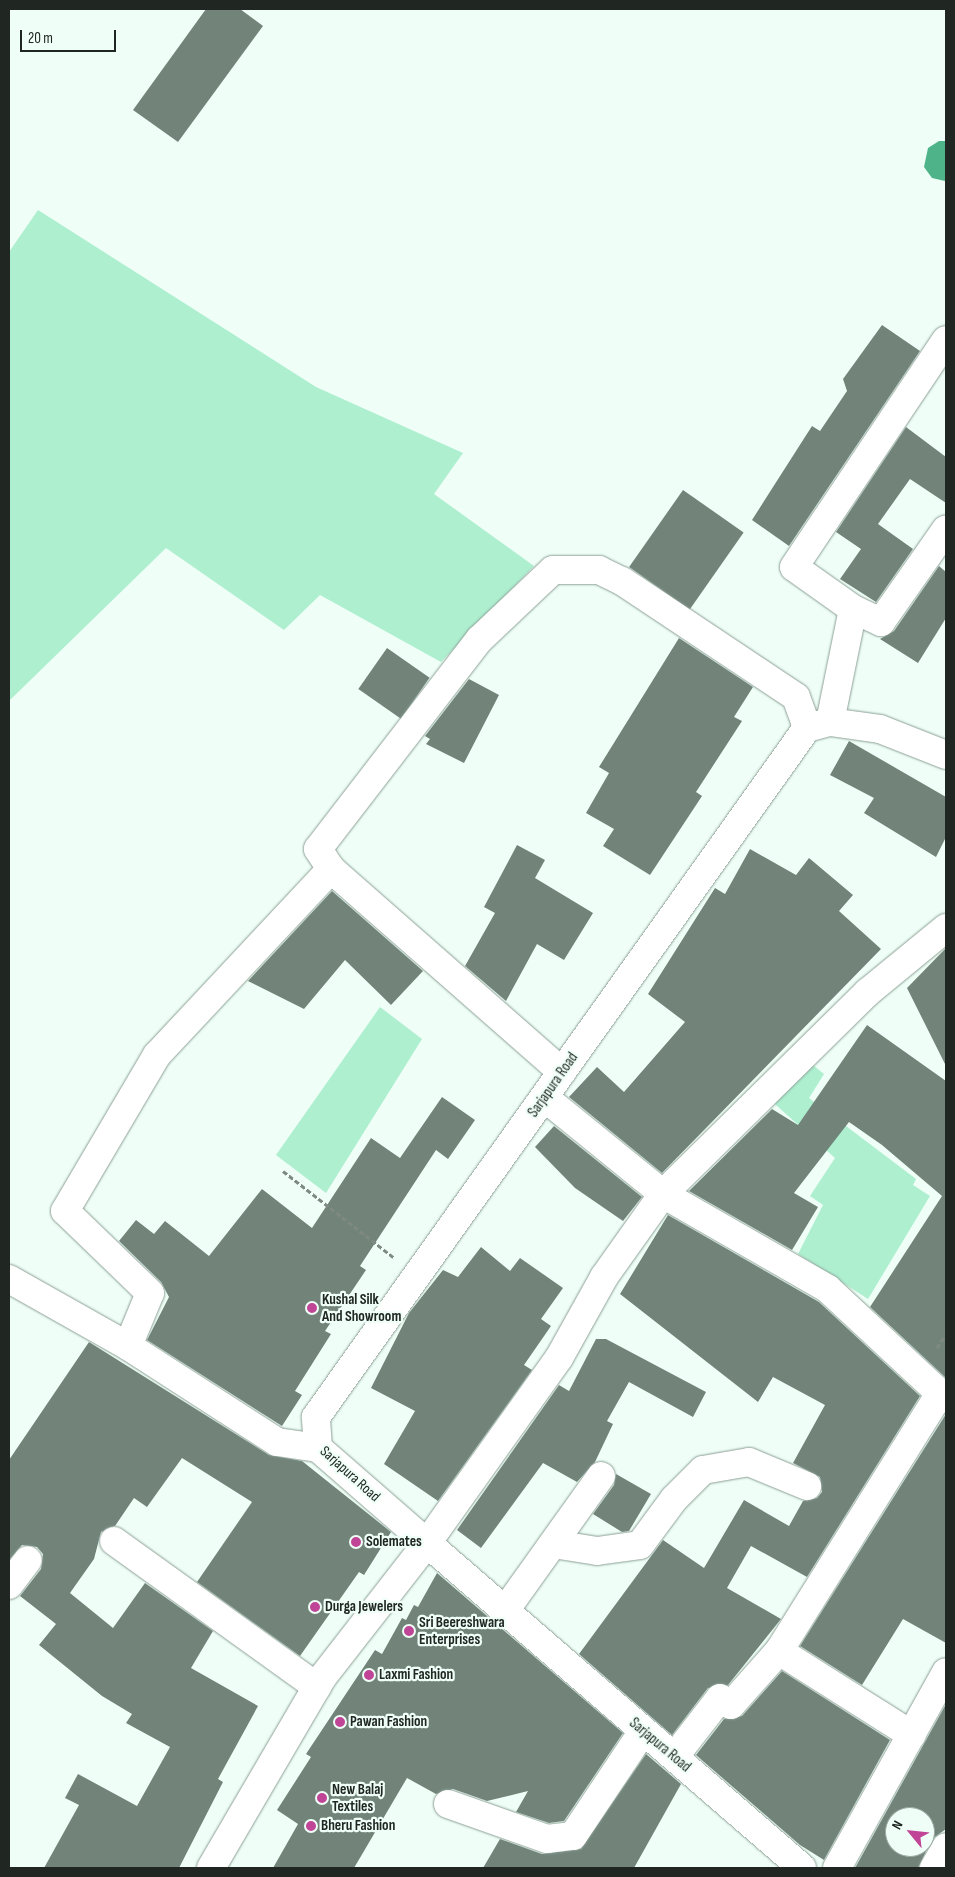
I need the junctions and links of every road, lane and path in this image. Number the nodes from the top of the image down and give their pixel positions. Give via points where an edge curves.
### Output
1 (946, 340) edge
2 (946, 529) edge
3 (853, 609) junction
4 (819, 725) junction
5 (946, 755) edge
6 (331, 869) junction
7 (946, 928) edge
8 (562, 1072) junction
9 (545, 1098) junction
10 (283, 1171) dead end
11 (663, 1194) junction
12 (417, 1276) junction
13 (9, 1279) edge
14 (128, 1346) junction
15 (943, 1396) edge
16 (318, 1448) junction
17 (601, 1476) dead end
18 (807, 1486) dead end
19 (114, 1541) dead end
20 (427, 1543) junction
21 (553, 1544) junction
22 (28, 1560) dead end
23 (9, 1585) edge
24 (504, 1612) junction
25 (778, 1651) junction
26 (946, 1672) edge
27 (317, 1687) junction
28 (643, 1731) junction
29 (912, 1735) junction
30 (675, 1756) junction
31 (448, 1804) dead end
32 (946, 1847) edge
33 (211, 1868) edge
34 (802, 1868) edge
35 (837, 1868) edge
36 (934, 1868) edge

1 - 3 street via 794,567
2 - 3 street via 881,622
3 - 4 street
4 - 5 street via 880,729
4 - 6 street via 796,697 622,581 599,570 553,570 480,638 318,849
4 - 8 street, Sarjapura Road
6 - 8 street
6 - 14 street via 156,1055 65,1211 150,1293
7 - 11 street via 868,992
8 - 9 street, Sarjapura Road
9 - 11 street
9 - 12 street, Sarjapura Road
10 - 12 path
11 - 15 street via 828,1289
11 - 20 street via 604,1277 559,1358
12 - 16 street, Sarjapura Road via 316,1417
13 - 14 street
14 - 16 street via 277,1442
15 - 25 street
16 - 20 street, Sarjapura Road
17 - 21 street
18 - 21 street via 749,1462 703,1470 674,1499 640,1545 597,1550
19 - 27 street
20 - 24 street, Sarjapura Road
20 - 27 street
21 - 24 street
22 - 23 street
24 - 28 street, Sarjapura Road
25 - 29 street
25 - 30 street via 731,1705 720,1698
26 - 29 street
27 - 33 street
28 - 30 street, Sarjapura Road
28 - 31 street via 573,1836 547,1839
29 - 35 street
30 - 34 street, Sarjapura Road
32 - 36 street

